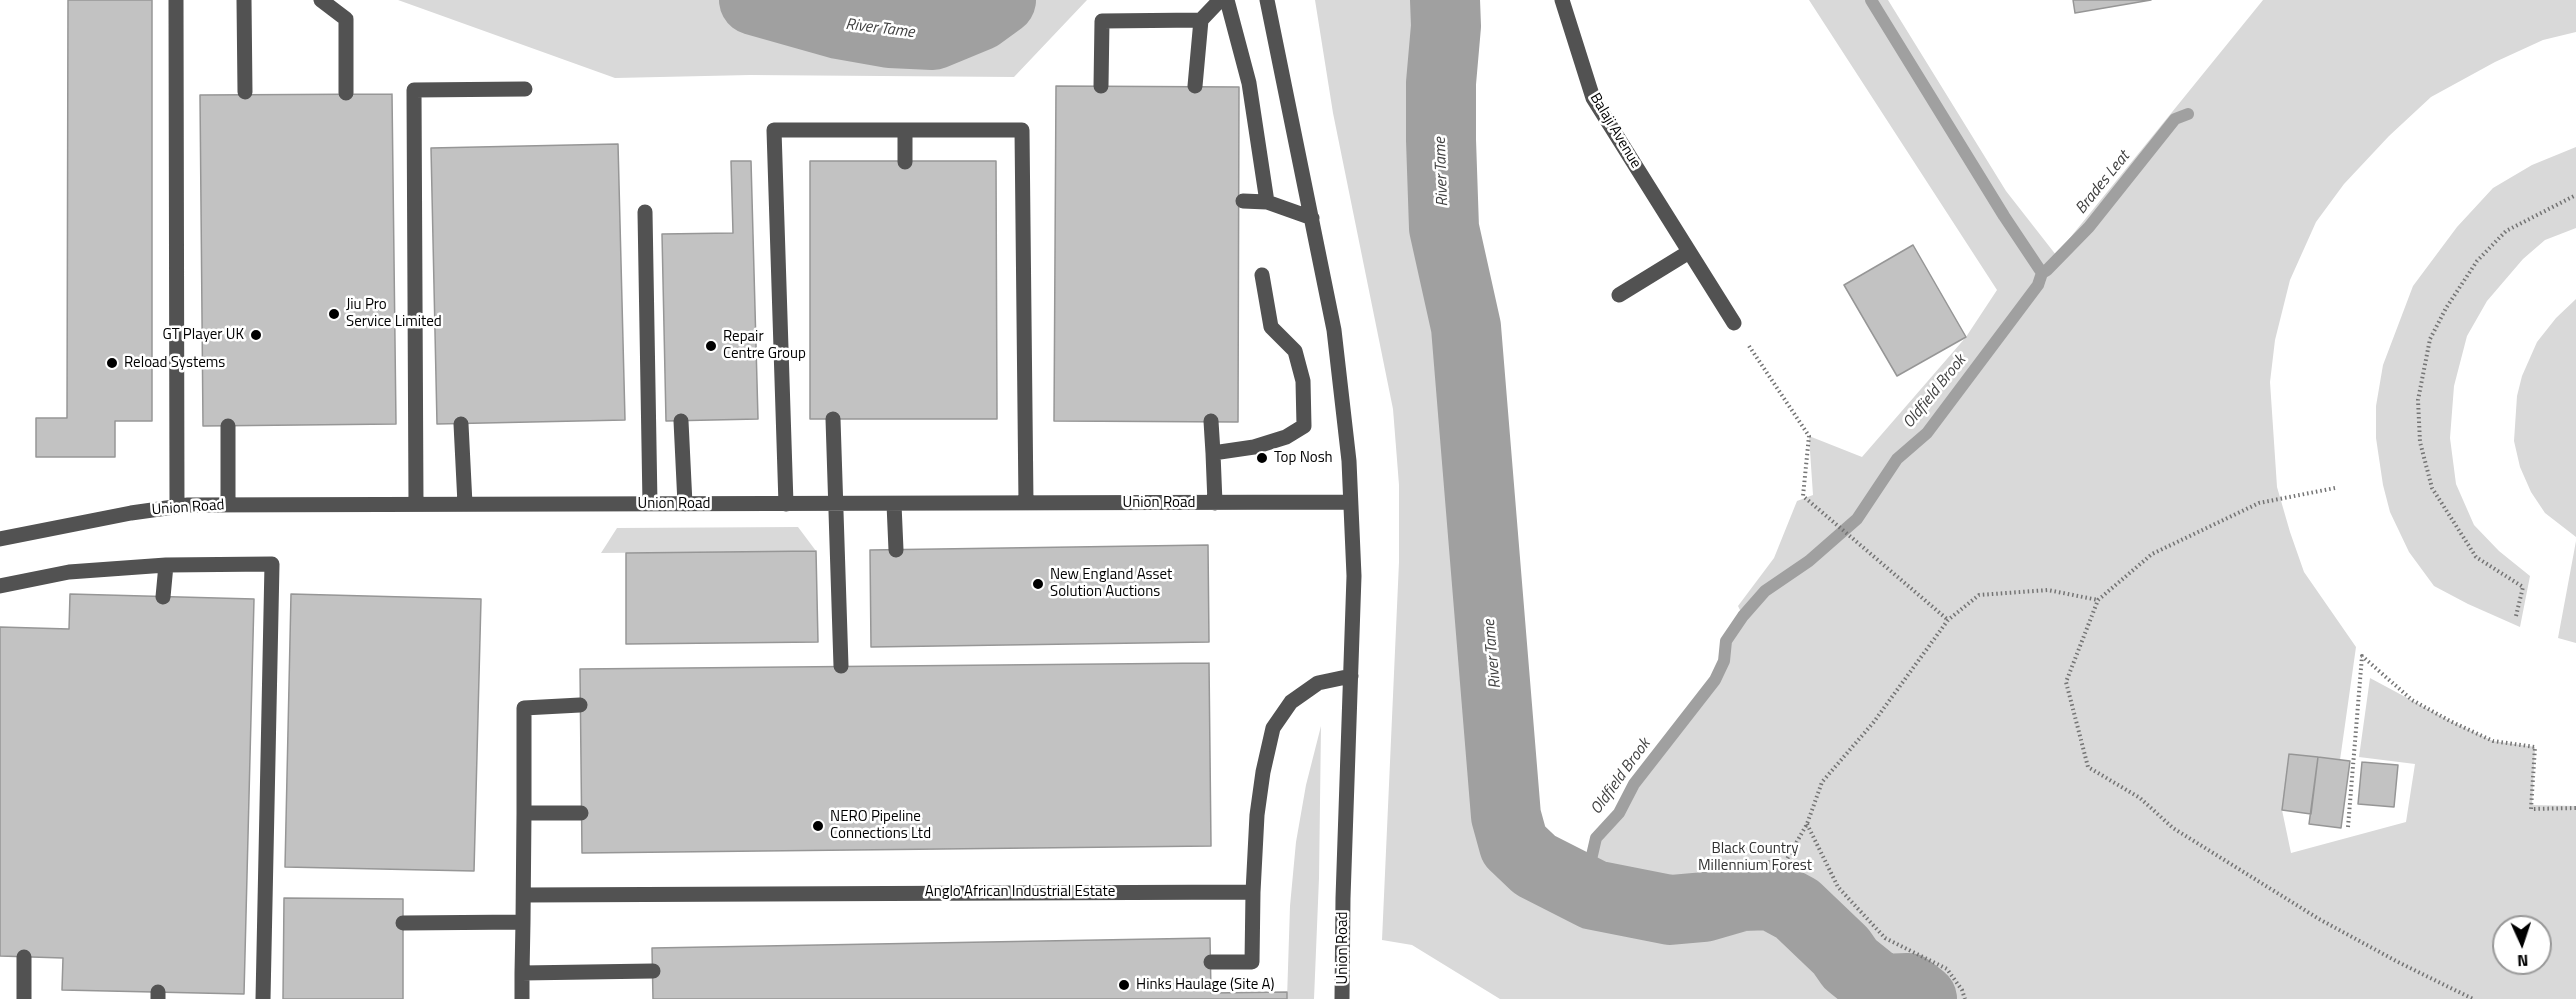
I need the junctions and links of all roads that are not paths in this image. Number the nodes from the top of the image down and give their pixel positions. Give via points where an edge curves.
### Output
1 (176, 0) edge
2 (244, 0) edge
3 (321, 0) edge
4 (1220, 0) edge
5 (1227, 0) edge
6 (1268, 0) edge
7 (1562, 0) edge
8 (1201, 20) junction
9 (1101, 86) dead end
10 (1195, 86) dead end
11 (525, 89) dead end
12 (245, 92) dead end
13 (346, 93) dead end
14 (905, 130) junction
15 (905, 162) dead end
16 (1243, 201) dead end
17 (1267, 202) junction
18 (645, 212) dead end
19 (1312, 218) junction
20 (1689, 252) junction
21 (1262, 275) dead end
22 (1619, 295) dead end
23 (1734, 322) road end
24 (833, 419) dead end
25 (681, 421) dead end
26 (1211, 421) dead end
27 (461, 423) dead end
28 (228, 426) dead end
29 (1213, 453) junction
30 (1350, 502) junction
31 (836, 503) junction
32 (1026, 503) junction
33 (1215, 503) junction
34 (416, 504) junction
35 (465, 504) junction
36 (650, 504) junction
37 (684, 504) junction
38 (786, 504) junction
39 (894, 504) junction
40 (228, 505) junction
41 (177, 507) junction
42 (0, 539) edge
43 (896, 550) dead end
44 (166, 565) junction
45 (0, 586) edge
46 (163, 597) dead end
47 (841, 666) dead end
48 (1351, 676) junction
49 (580, 705) dead end
50 (524, 813) junction
51 (581, 813) dead end
52 (1253, 892) junction
53 (524, 895) junction
54 (523, 922) junction
55 (403, 923) dead end
56 (24, 957) dead end
57 (1211, 962) dead end
58 (653, 971) dead end
59 (522, 973) junction
60 (24, 999) edge
61 (263, 999) edge
62 (522, 999) edge
63 (1342, 999) edge

1 - 41 street
2 - 12 street
3 - 13 street via 346,20
4 - 8 street
5 - 17 street via 1249,83
6 - 19 street, Union Road
7 - 20 street, Balaji Avenue via 1593,98
8 - 9 street via 1102,21
8 - 10 street
11 - 34 street via 414,90
14 - 15 street
14 - 32 street via 1023,130
14 - 38 street via 774,130
16 - 17 street
17 - 19 street
18 - 36 street
19 - 30 street, Union Road via 1334,330
20 - 22 street
20 - 23 street, Balaji Avenue
21 - 29 street via 1271,327 1295,351 1303,381 1304,426 1286,437 1254,447
24 - 31 street
25 - 37 street
26 - 29 street
27 - 35 street
28 - 40 street
29 - 33 street
30 - 33 street, Union Road
30 - 48 street, Union Road via 1354,576
31 - 38 street, Union Road
31 - 39 street, Union Road
31 - 47 street
32 - 33 street, Union Road
32 - 39 street, Union Road
34 - 35 street, Union Road
34 - 40 street, Union Road
35 - 36 street, Union Road
36 - 37 street, Union Road
37 - 38 street, Union Road
39 - 43 street
40 - 41 street, Union Road
41 - 42 street, Union Road
44 - 45 street via 69,572
44 - 46 street
44 - 61 street via 272,564
48 - 52 street via 1318,683 1309,689 1291,702 1274,728 1257,815
48 - 63 street, Union Road
49 - 50 street via 524,708
50 - 51 street
50 - 53 street
52 - 53 street, Anglo African Industrial Estate
52 - 57 street via 1252,962
53 - 54 street
54 - 55 street
54 - 59 street
56 - 60 street
58 - 59 street
59 - 62 street

